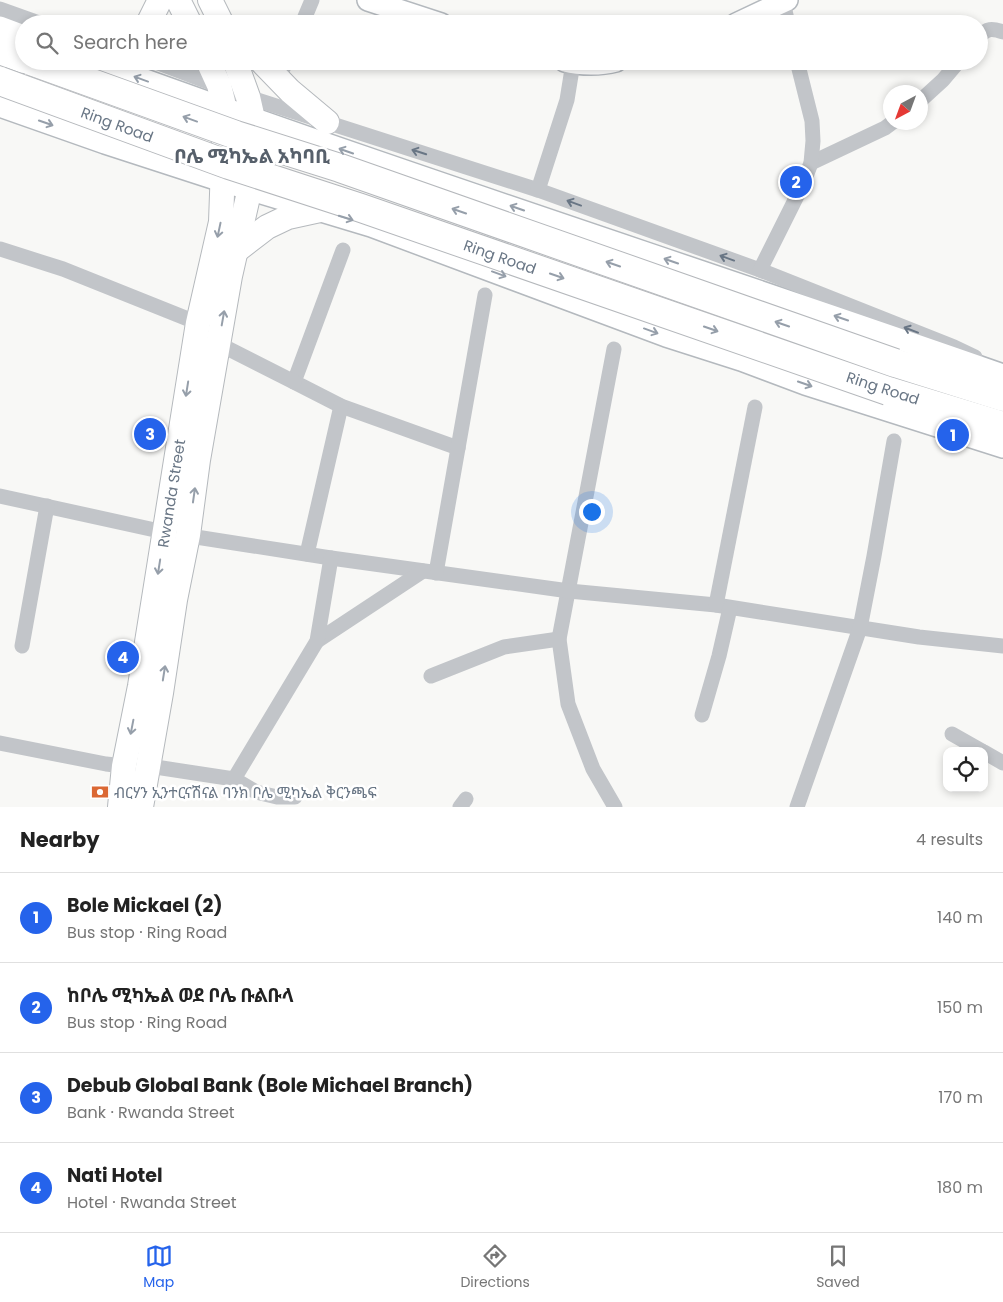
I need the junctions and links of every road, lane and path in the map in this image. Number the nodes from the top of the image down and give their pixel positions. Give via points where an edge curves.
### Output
1 (160, 0) edge
2 (178, 0) edge
3 (210, 0) edge
4 (312, 0) edge
5 (785, 1) edge
6 (382, 2) edge
7 (0, 9) edge
8 (17, 15) edge
9 (152, 15) edge
10 (186, 15) edge
11 (218, 15) edge
12 (306, 15) edge
13 (417, 15) edge
14 (755, 15) edge
15 (787, 15) edge
16 (0, 27) edge
17 (988, 29) edge
18 (1003, 32) edge
19 (15, 33) edge
20 (0, 50) edge
21 (15, 56) edge
22 (56, 70) edge
23 (117, 70) edge
24 (178, 70) edge
25 (212, 70) edge
26 (238, 70) edge
27 (270, 70) edge
28 (569, 70) edge
29 (799, 70) edge
30 (951, 70) edge
31 (0, 81) edge
32 (219, 85) junction
33 (928, 94) edge
34 (0, 106) edge
35 (250, 108) junction
36 (225, 110) junction
37 (327, 122) junction
38 (883, 129) edge
39 (811, 163) junction
40 (222, 181) junction
41 (250, 188) junction
42 (538, 190) junction
43 (320, 210) junction
44 (0, 249) edge
45 (237, 250) junction
46 (343, 250) dead end
47 (760, 270) junction
48 (485, 295) dead end
49 (198, 323) junction
50 (219, 344) junction
51 (614, 349) dead end
52 (1003, 373) edge
53 (294, 382) junction
54 (1003, 397) edge
55 (341, 406) junction
56 (756, 407) dead end
57 (1003, 426) edge
58 (894, 441) dead end
59 (1003, 447) edge
60 (458, 448) junction
61 (0, 496) edge
62 (47, 506) junction
63 (164, 532) junction
64 (188, 535) junction
65 (306, 554) junction
66 (331, 558) junction
67 (430, 572) junction
68 (569, 591) junction
69 (723, 606) junction
70 (860, 628) junction
71 (559, 639) junction
72 (317, 641) junction
73 (22, 646) dead end
74 (1003, 646) edge
75 (431, 676) dead end
76 (702, 716) dead end
77 (952, 734) dead end
78 (0, 743) edge
79 (974, 747) edge
80 (988, 755) edge
81 (1003, 763) edge
82 (124, 766) junction
83 (149, 766) junction
84 (234, 779) junction
85 (295, 797) dead end
86 (120, 807) edge
87 (141, 807) edge
88 (616, 807) edge
89 (797, 807) edge

1 - 9 main road
2 - 10 main road
3 - 11 main road
4 - 12 street
5 - 14 street
5 - 15 street
6 - 13 street
7 - 8 street
16 - 19 street
17 - 18 street
20 - 21 highway
54 -> 22 highway, Ring Road, bridge via 894,363
36 -> 23 street
24 - 32 street
25 - 32 main road, Rwanda Street
26 - 35 main road
27 - 37 main road
28 - 42 street via 568,100
29 - 39 street via 812,121
30 - 33 street
31 -> 57 highway, Ring Road, bridge via 229,165 888,391
32 - 35 street
32 - 36 main road, Rwanda Street
34 -> 40 street
35 - 36 street
35 - 37 street
35 - 41 main road, Rwanda Street
52 -> 35 street
36 - 40 main road, Rwanda Street
42 -> 37 street
38 - 39 street
39 - 47 street
40 - 41 street
40 -> 49 main road, Rwanda Street via 221,222
41 - 43 street
41 - 45 main road, Rwanda Street
47 -> 42 street
43 - 45 main road via 288,217 267,227
43 -> 59 street via 666,336
44 - 49 street via 63,269
50 -> 45 main road, Rwanda Street
46 - 53 street
52 -> 47 street via 954,346
48 - 60 street
49 -> 63 main road, Rwanda Street
50 - 53 street
64 -> 50 main road, Rwanda Street
51 - 68 street
53 - 55 street
55 - 60 street
55 - 65 street
56 - 69 street
58 - 70 street
60 - 67 street
61 - 62 street
62 - 63 street
62 - 73 street
63 - 64 street
63 -> 82 main road, Rwanda Street
64 - 65 street
83 -> 64 main road, Rwanda Street
65 - 66 street
66 - 67 street
66 - 72 street
67 - 68 street
67 - 72 street
68 - 69 street
68 - 71 street
69 - 70 street
69 - 76 street via 719,656
70 - 74 street
70 - 89 street
71 - 75 street via 504,648
71 - 88 street via 568,704 593,769
72 - 84 street
77 - 79 street
78 - 82 street
80 - 81 street
82 - 86 main road, Rwanda Street
83 - 84 street
83 - 87 main road, Rwanda Street
84 - 85 street via 256,792

